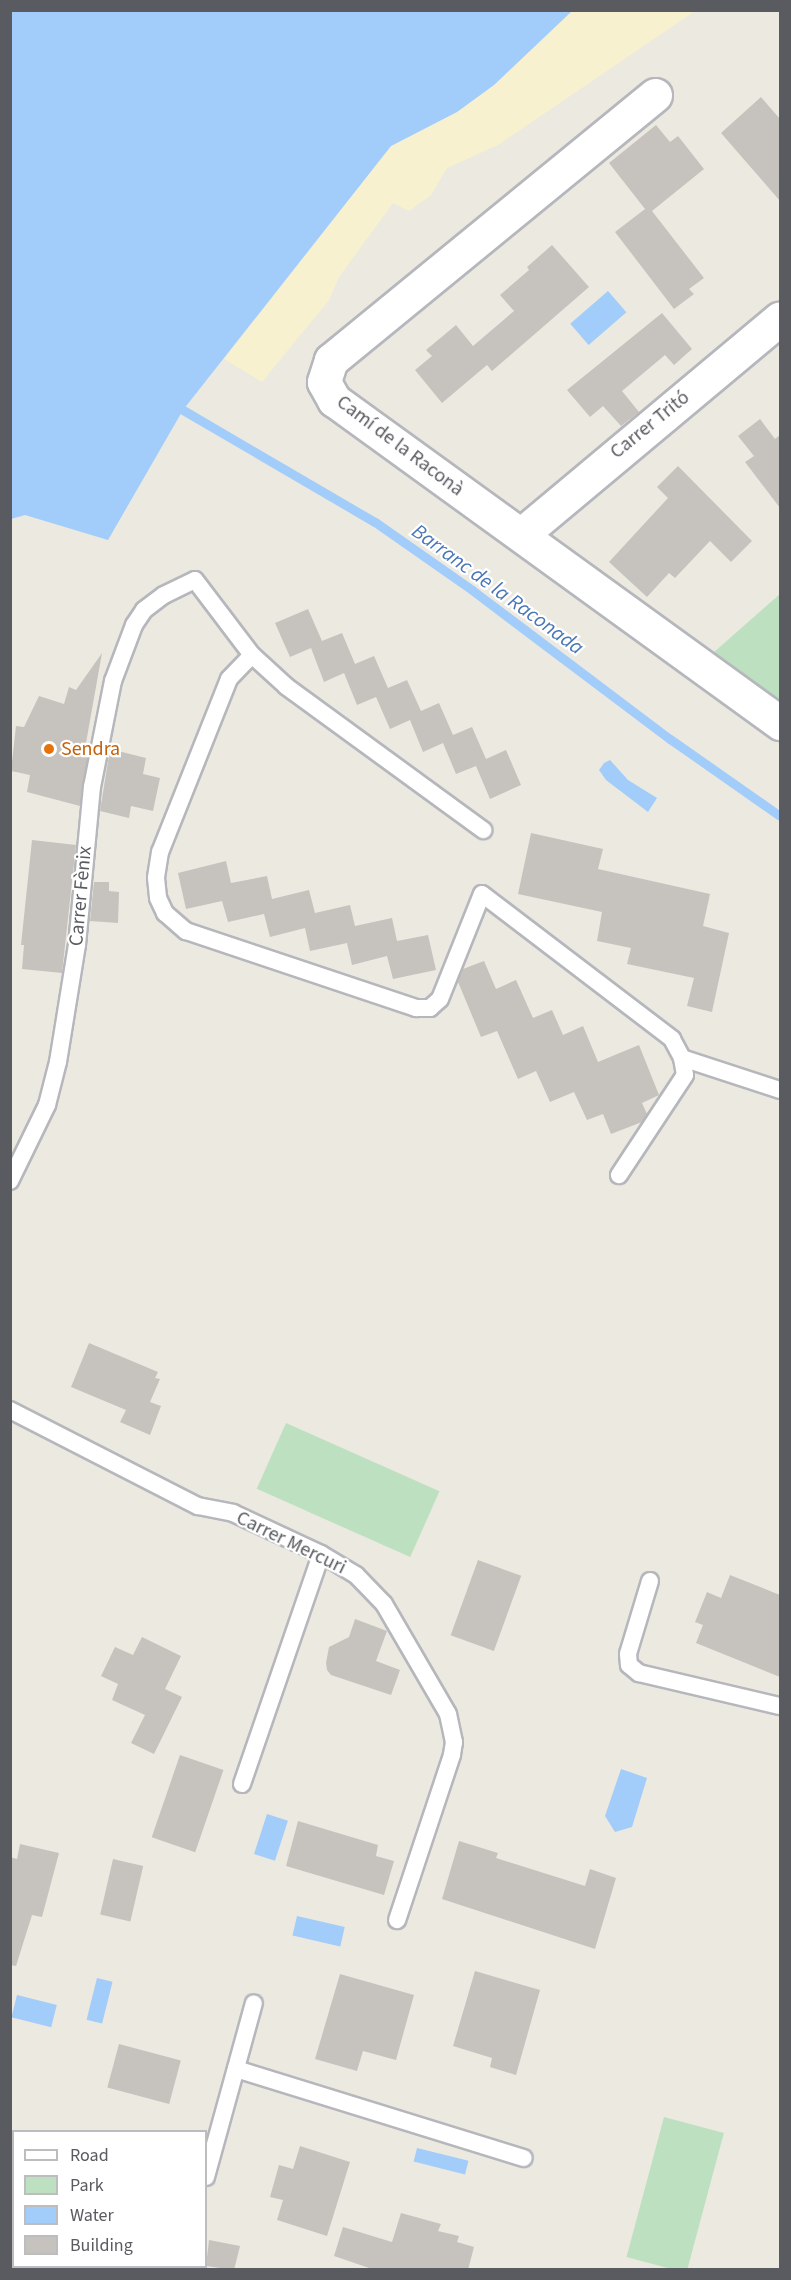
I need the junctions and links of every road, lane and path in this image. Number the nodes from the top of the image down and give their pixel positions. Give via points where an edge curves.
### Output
1 (655, 95) dead end
2 (780, 318) edge
3 (522, 534) junction
4 (252, 655) junction
5 (780, 723) edge
6 (483, 830) dead end
7 (682, 1058) junction
8 (780, 1090) edge
9 (619, 1175) dead end
10 (10, 1181) edge
11 (10, 1410) edge
12 (321, 1554) junction
13 (650, 1581) dead end
14 (780, 1706) edge
15 (242, 1784) dead end
16 (397, 1920) dead end
17 (254, 2002) dead end
18 (236, 2069) junction
19 (524, 2158) dead end
20 (207, 2173) edge

1 - 3 street, Camí de la Raconà via 331,360 324,382 334,400
2 - 3 street, Carrer Tritó
3 - 5 street, Camí de la Raconà
4 - 6 lane via 287,687
4 - 7 lane via 229,679 160,852 158,898 175,923 186,931 405,1004 430,1008 441,999 482,894 672,1039
4 - 10 lane, Carrer Fènix via 195,580 144,610 128,637 102,727 70,997 52,1088
7 - 8 lane
7 - 9 lane via 685,1075
11 - 12 lane, Carrer Mercuri via 198,1506 233,1513
12 - 15 lane
12 - 16 lane, Carrer Mercuri via 356,1575 384,1604 452,1727 452,1755
13 - 14 lane via 628,1654 629,1665 639,1673
17 - 18 lane
18 - 19 lane
18 - 20 lane

